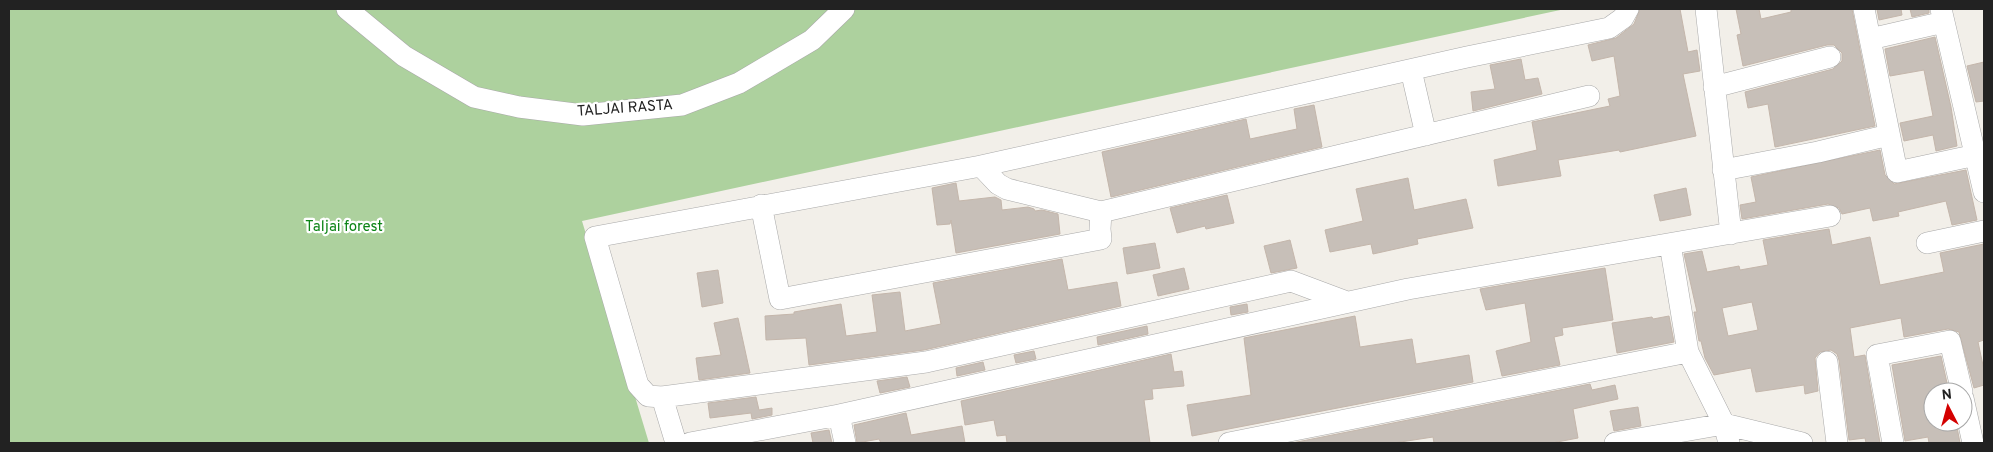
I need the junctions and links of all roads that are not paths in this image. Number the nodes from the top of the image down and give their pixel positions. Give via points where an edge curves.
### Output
1 (348, 9) edge
2 (844, 9) edge
3 (1628, 9) edge
4 (1706, 9) edge
5 (1864, 9) edge
6 (1942, 15) edge
7 (1870, 39) junction
8 (1830, 58) dead end
9 (1411, 70) junction
10 (1714, 87) junction
11 (1589, 96) dead end
12 (1426, 135) junction
13 (1889, 135) junction
14 (1976, 155) junction
15 (980, 166) junction
16 (1723, 170) junction
17 (1984, 192) edge
18 (762, 205) junction
19 (1101, 212) junction
20 (1830, 216) dead end
21 (1984, 231) edge
22 (1731, 234) junction
23 (1927, 243) dead end
24 (1670, 244) junction
25 (1347, 302) junction
26 (1688, 352) junction
27 (1827, 362) dead end
28 (1960, 382) edge
29 (662, 397) junction
30 (839, 415) junction
31 (1973, 428) edge
32 (1727, 434) edge
33 (1977, 440) edge
34 (676, 443) edge
35 (690, 443) edge
36 (845, 443) edge
37 (1229, 443) edge
38 (1615, 443) edge
39 (1802, 443) edge
40 (1837, 443) edge
41 (1893, 443) edge

1 - 2 street, TALJAI RASTA via 404,56 474,97 519,107 583,115 682,105 738,83 812,40
3 - 9 street via 1623,18 1609,28
4 - 10 street
5 - 7 street
6 - 7 street
6 - 14 street
7 - 13 street
8 - 10 street
9 - 12 street
9 - 15 street
10 - 16 street
11 - 12 street
12 - 19 street
13 - 14 street via 1897,172
13 - 16 street
14 - 17 street
15 - 18 street
15 - 19 street via 998,184 1007,188
16 - 22 street
18 - 19 street via 780,299 1102,238
18 - 29 street via 595,237 638,385 648,396
20 - 22 street
21 - 23 street
22 - 24 street
24 - 25 street
24 - 26 street
25 - 29 street via 1291,281 926,362
25 - 30 street
26 - 32 street
26 - 37 street
27 - 40 street
28 - 41 street via 1950,341 1877,355
29 - 34 street
30 - 35 street
30 - 36 street
31 - 33 street
32 - 38 street
32 - 39 street

